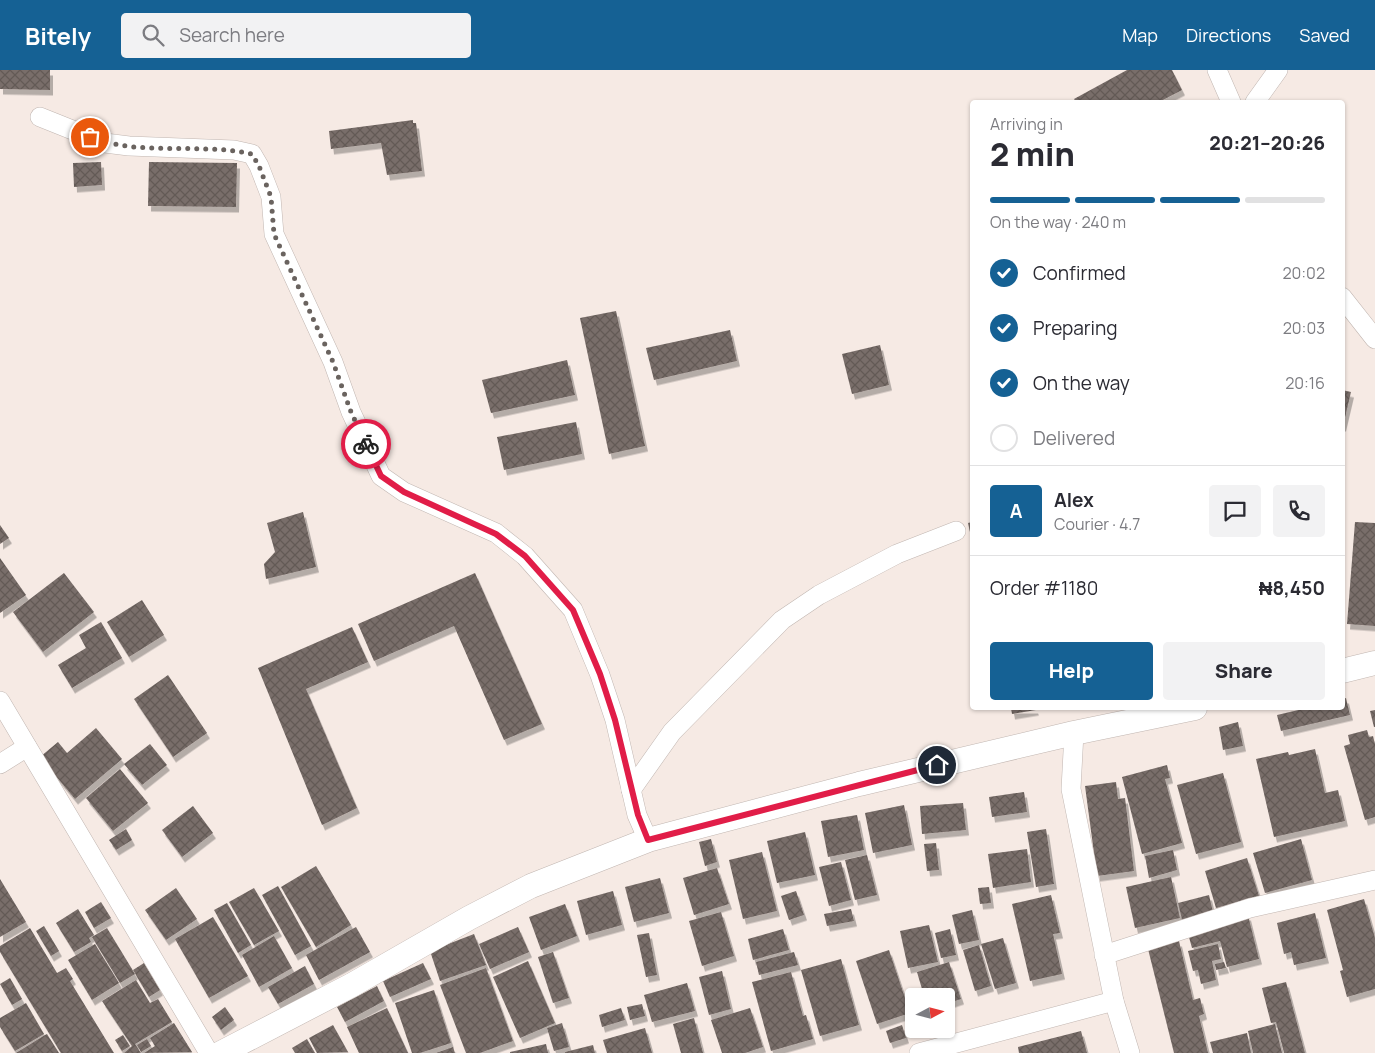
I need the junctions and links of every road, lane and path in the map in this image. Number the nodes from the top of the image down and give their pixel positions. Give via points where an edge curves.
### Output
1 (1217, 70) edge
2 (1278, 70) edge
3 (1230, 100) edge
4 (1256, 100) edge
5 (40, 117) dead end
6 (1345, 301) edge
7 (1375, 339) edge
8 (956, 531) dead end
9 (1375, 664) edge
10 (1345, 670) edge
11 (0, 701) edge
12 (1185, 710) edge
13 (1074, 733) junction
14 (27, 747) junction
15 (0, 764) edge
16 (631, 790) junction
17 (648, 840) junction
18 (1375, 880) edge
19 (1104, 955) junction
20 (1114, 1001) junction
21 (209, 1053) edge
22 (221, 1053) edge
23 (919, 1053) edge
24 (1130, 1053) edge

1 - 3 street
2 - 4 street
5 - 16 street via 105,143 234,150 252,154 271,197 274,234 381,476 404,492 496,534 525,556 573,610 615,720
6 - 7 street
8 - 16 street via 897,554 819,595 782,620 672,732
9 - 10 street
11 - 14 street
12 - 13 street
13 - 17 street via 859,784
13 - 19 street via 1071,789
14 - 15 street
14 - 21 street
16 - 17 street
17 - 22 street via 531,886 352,986
18 - 19 street via 1250,908
19 - 20 street
20 - 23 street
20 - 24 street

